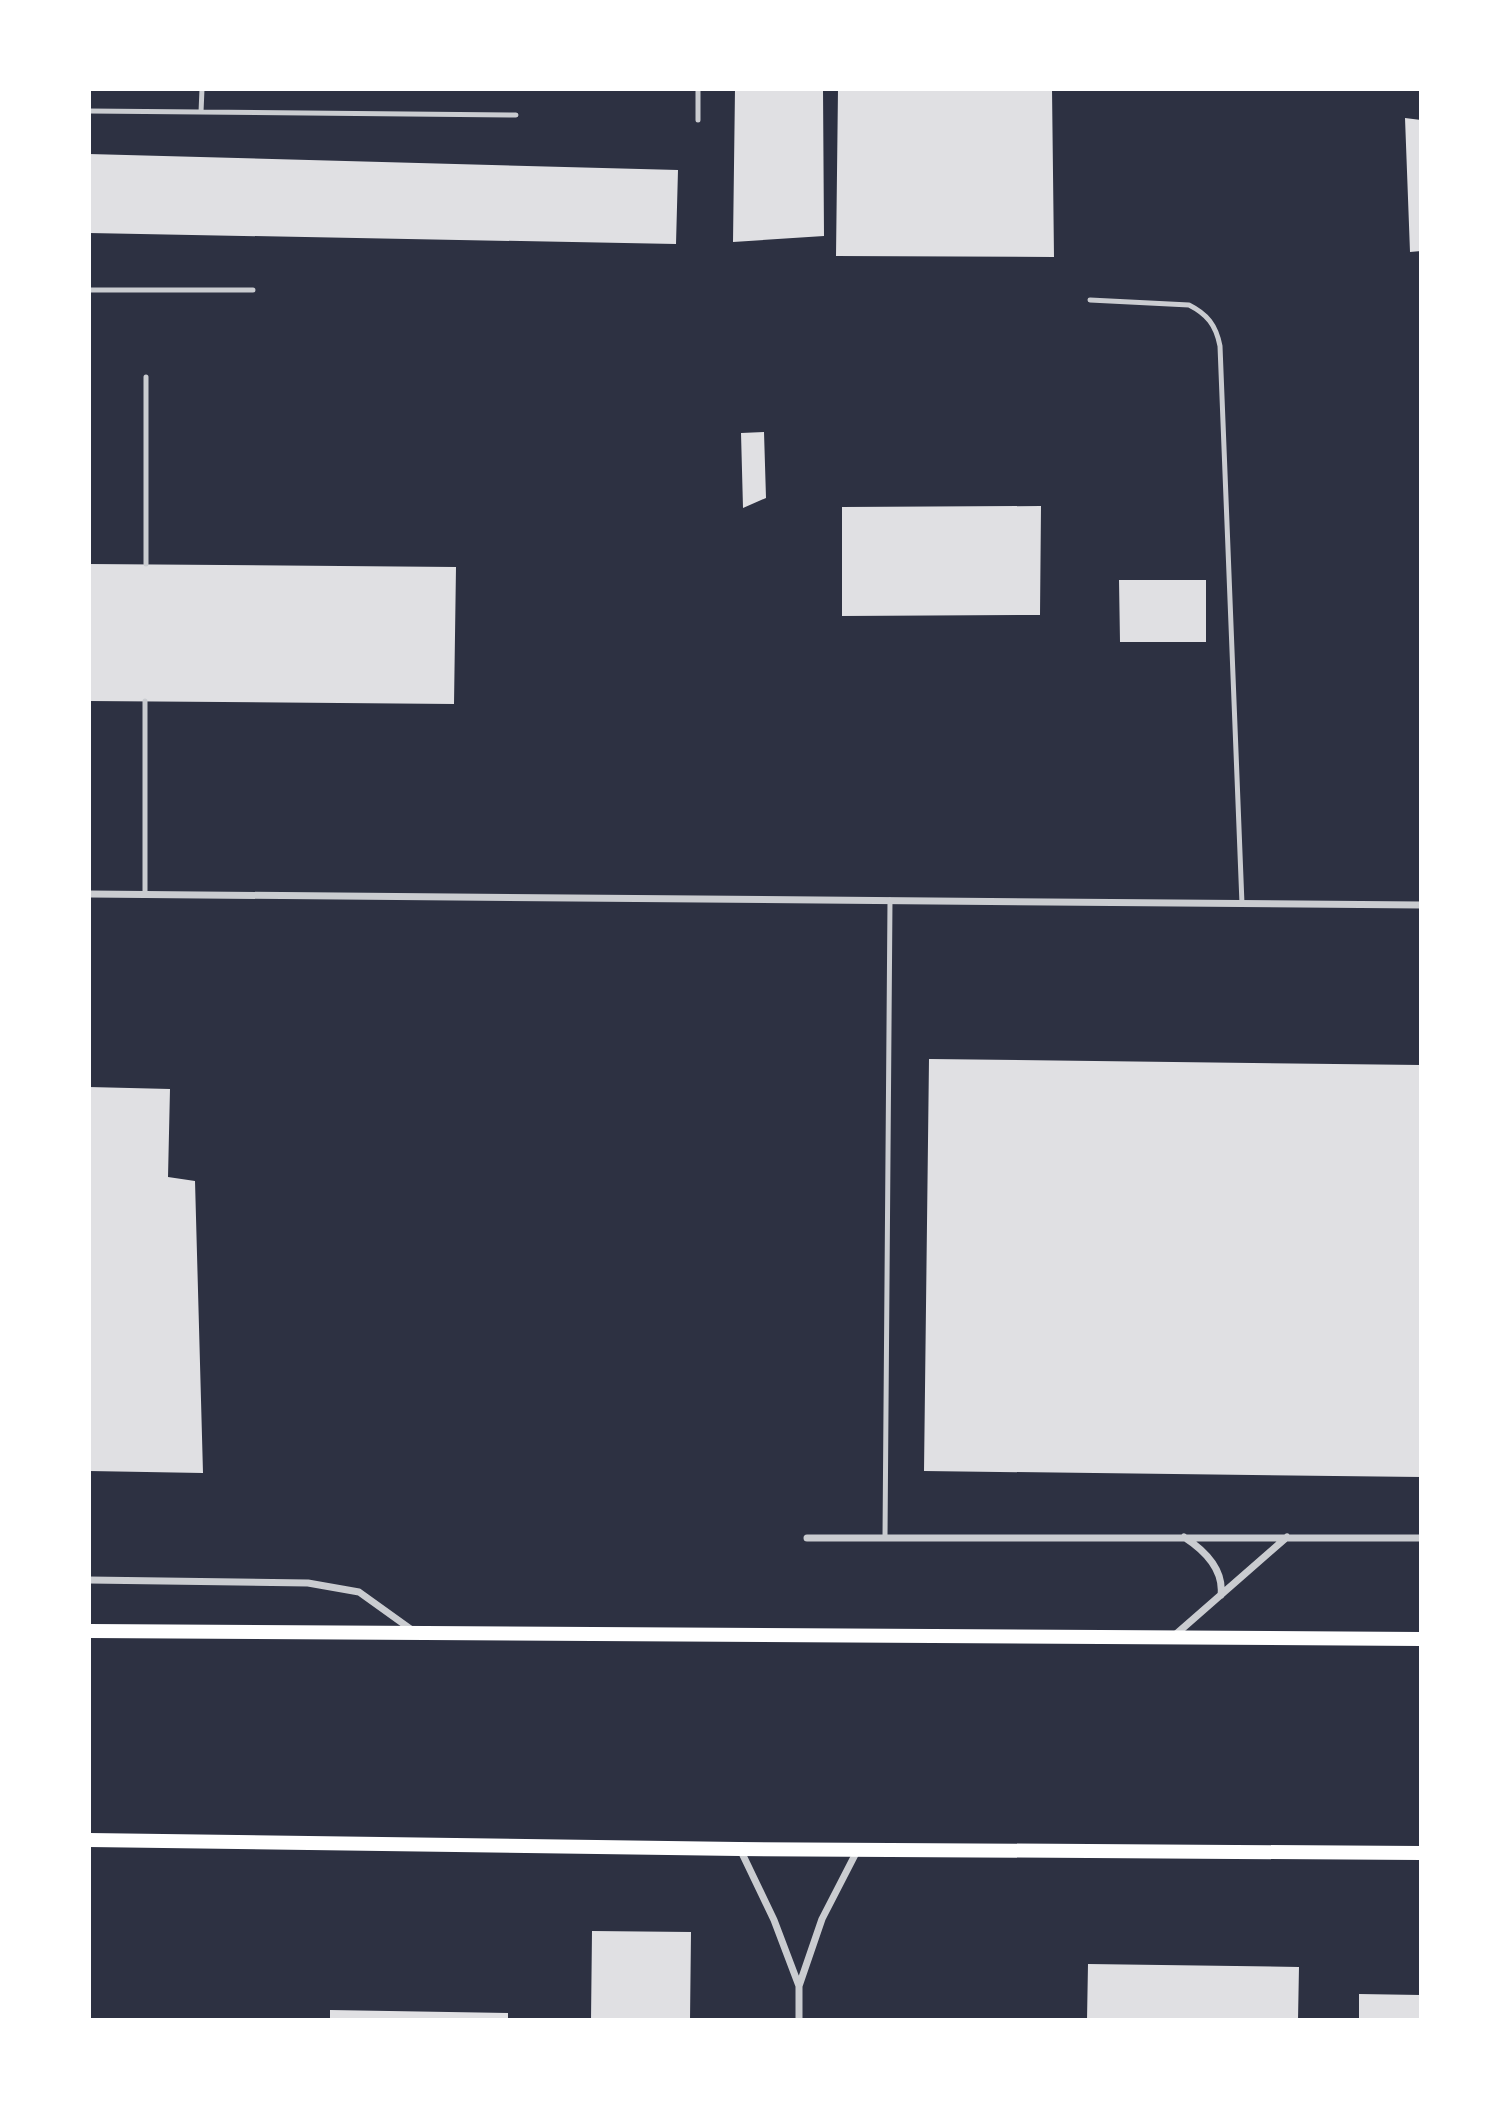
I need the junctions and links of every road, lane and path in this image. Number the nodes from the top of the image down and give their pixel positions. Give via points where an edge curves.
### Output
1 (202, 89) edge
2 (698, 89) edge
3 (89, 111) edge
4 (201, 112) junction
5 (516, 115) dead end
6 (698, 120) dead end
7 (89, 290) edge
8 (253, 290) dead end
9 (1090, 300) dead end
10 (146, 377) dead end
11 (146, 564) dead end
12 (145, 701) dead end
13 (89, 894) edge
14 (145, 895) junction
15 (890, 901) junction
16 (1242, 904) junction
17 (1421, 905) edge
18 (885, 1537) junction
19 (1183, 1537) junction
20 (1287, 1537) junction
21 (807, 1538) dead end
22 (1421, 1538) edge
23 (89, 1580) edge
24 (1221, 1595) junction
25 (89, 1631) edge
26 (416, 1633) junction
27 (1172, 1637) junction
28 (1421, 1639) edge
29 (89, 1840) edge
30 (740, 1849) junction
31 (858, 1849) junction
32 (1421, 1853) edge
33 (799, 1986) junction
34 (799, 2020) edge

1 - 4 lane
2 - 6 lane
3 - 4 lane
4 - 5 lane
7 - 8 lane
9 - 16 lane via 1189,305 1201,311 1218,332
10 - 11 lane
12 - 14 lane
13 - 14 street
14 - 15 street
15 - 16 street
15 - 18 lane
16 - 17 street
18 - 19 street
18 - 21 street
19 - 20 street
19 - 24 street via 1212,1560 1222,1583
20 - 22 street
20 - 24 street
23 - 26 street via 308,1583 359,1592
24 - 27 street
25 - 26 main road
26 - 27 main road
27 - 28 main road
29 - 30 main road
30 - 31 main road
30 - 33 street
31 - 32 main road
31 - 33 street via 822,1919
33 - 34 street

